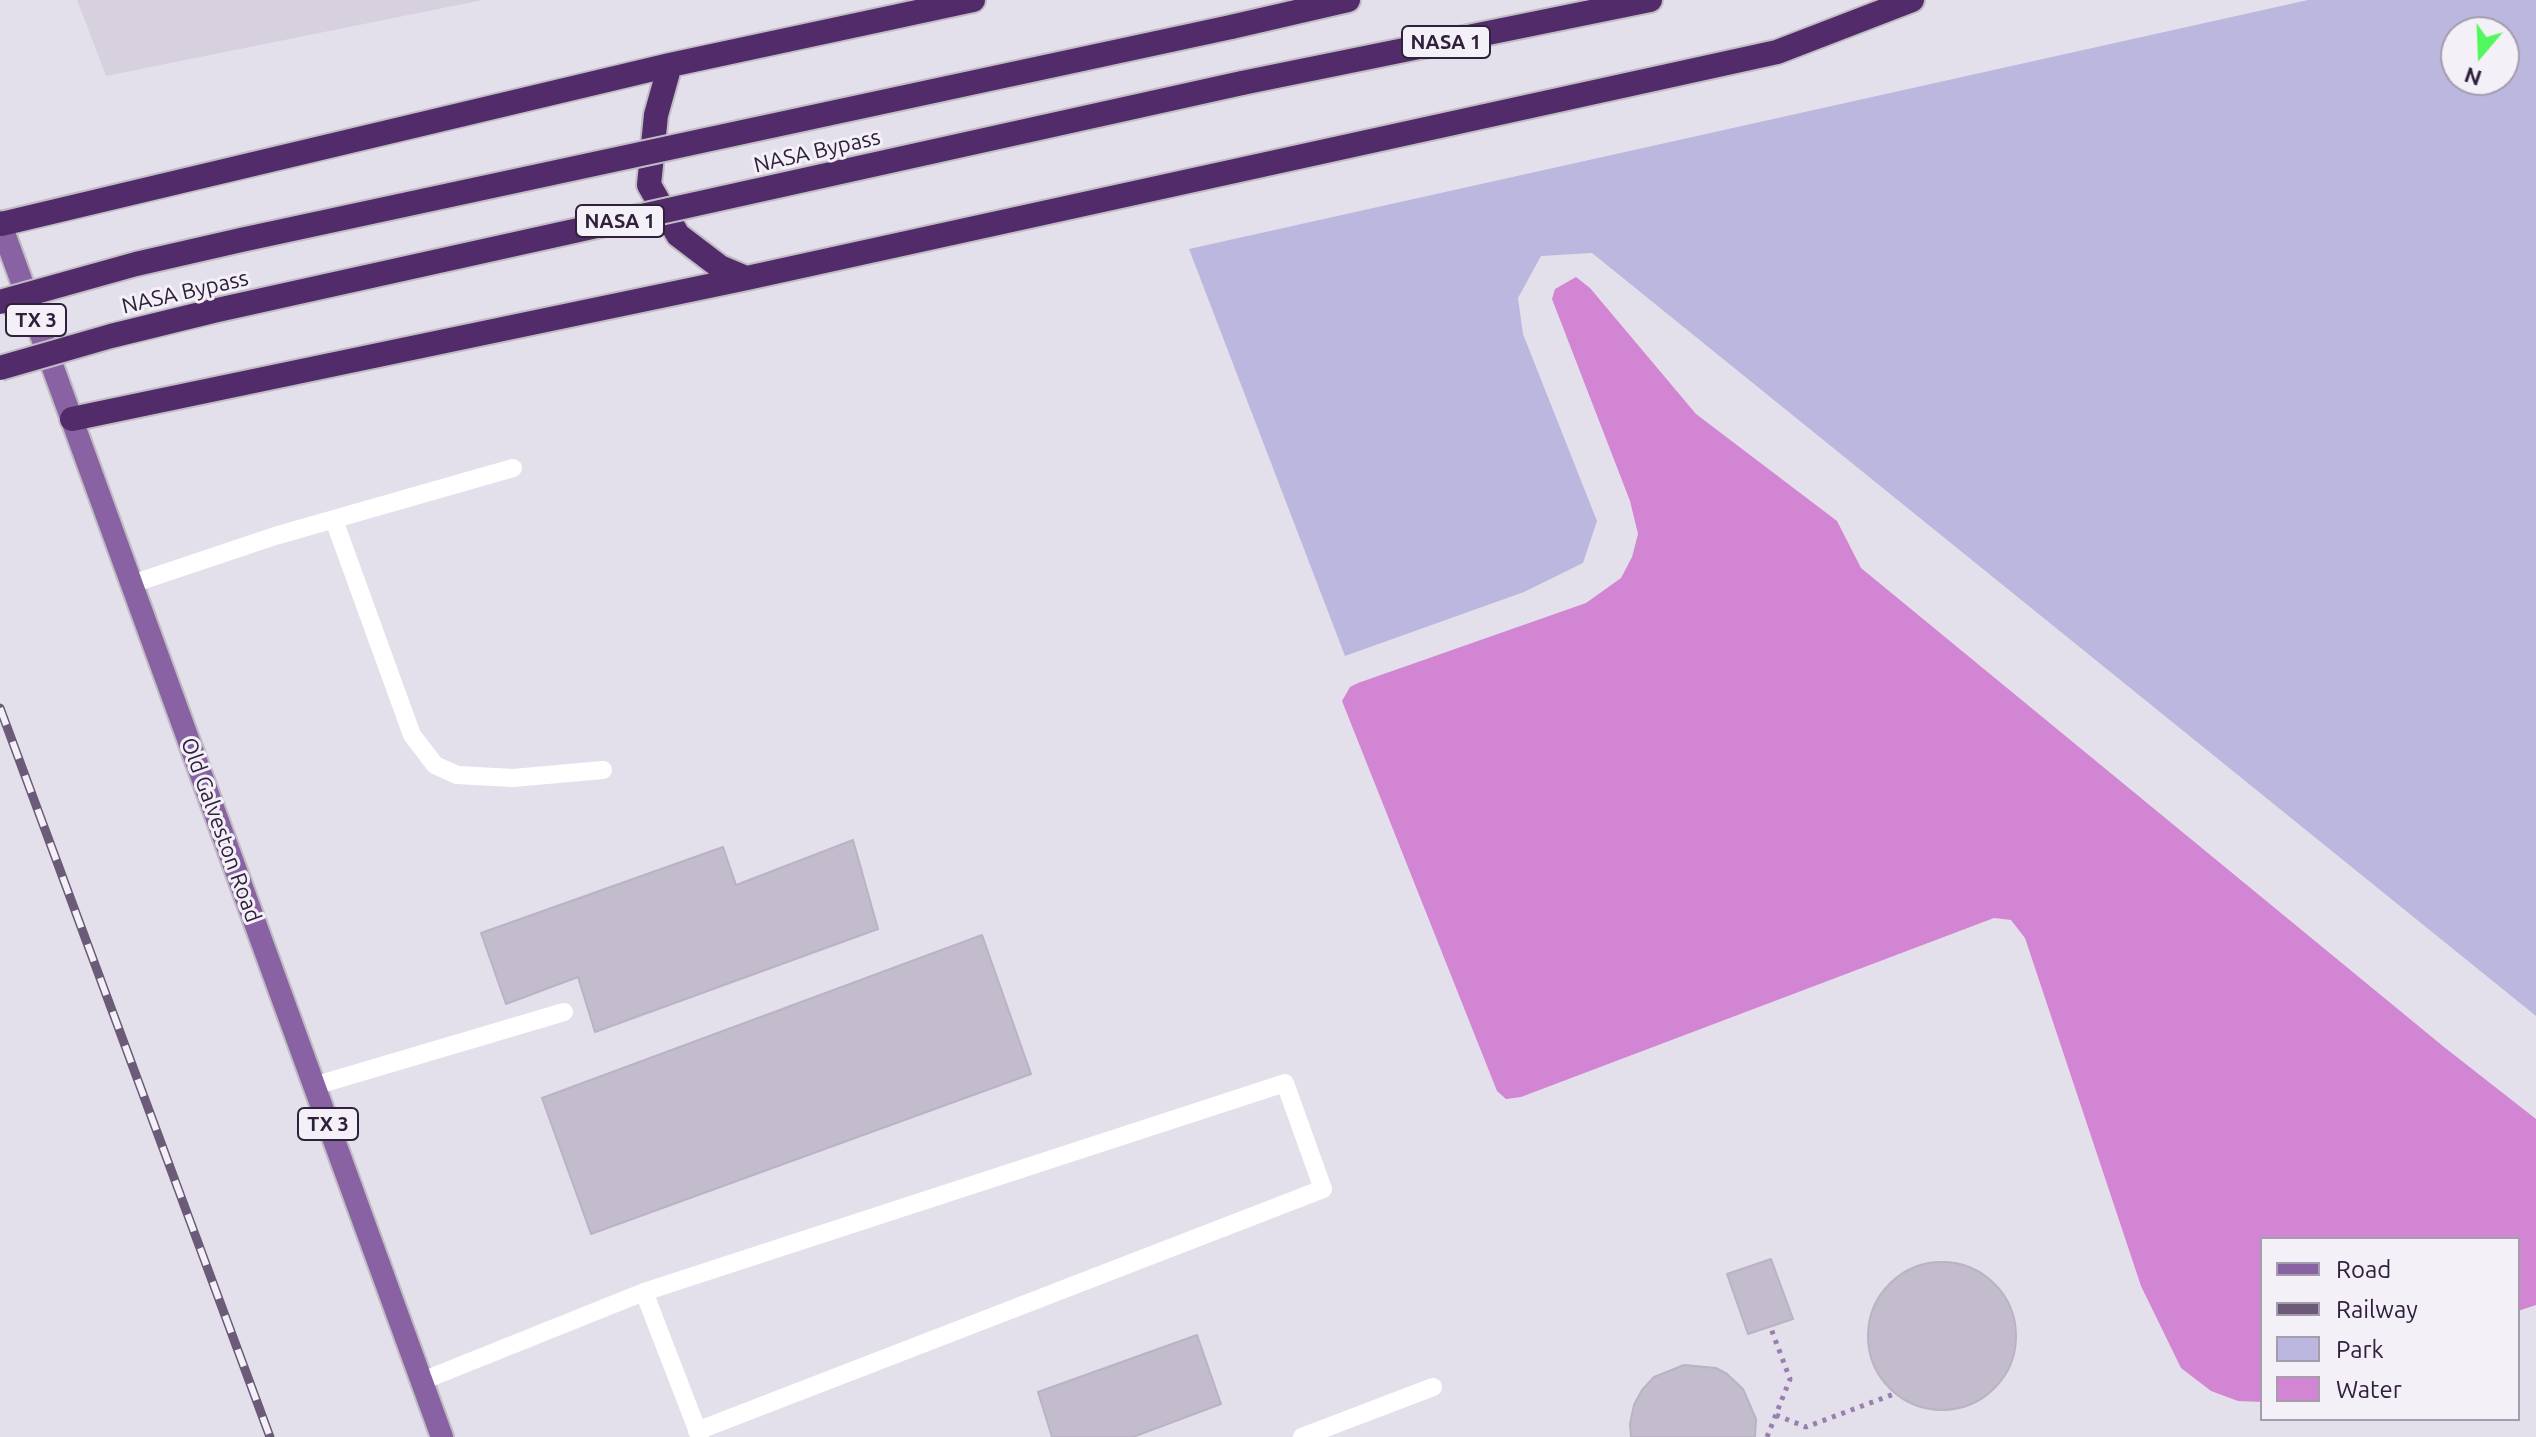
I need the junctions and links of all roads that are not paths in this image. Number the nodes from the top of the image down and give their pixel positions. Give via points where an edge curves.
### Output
1 (973, 0) edge
2 (1348, 0) edge
3 (1650, 0) edge
4 (1912, 0) edge
5 (670, 65) junction
6 (0, 223) edge
7 (747, 278) junction
8 (0, 302) edge
9 (0, 368) edge
10 (72, 419) junction
11 (513, 468) dead end
12 (334, 520) junction
13 (132, 584) junction
14 (603, 770) dead end
15 (564, 1012) dead end
16 (314, 1086) junction
17 (644, 1292) junction
18 (422, 1381) junction
19 (1433, 1387) dead end
20 (698, 1434) edge
21 (442, 1437) edge
22 (1302, 1437) edge

1 - 5 highway
2 - 8 highway, NASA Bypass, bridge via 241,240
3 - 9 highway, NASA Bypass / NASA 1, bridge via 1242,83 213,311
4 - 7 highway via 1777,52
5 - 6 highway
5 - 7 highway via 656,115 649,185 678,235 720,267
6 - 10 main road, Old Galveston Road / TX 3
7 - 10 highway
10 - 13 main road, Old Galveston Road / TX 3
11 - 12 lane
12 - 13 lane
12 - 14 lane via 412,735 435,765 457,775 513,778
13 - 16 main road, Old Galveston Road / TX 3
15 - 16 lane
16 - 18 main road, Old Galveston Road / TX 3
17 - 18 lane
17 - 20 lane
17 - 20 lane via 1285,1083 1323,1189
18 - 21 main road, Old Galveston Road / TX 3
19 - 22 lane

